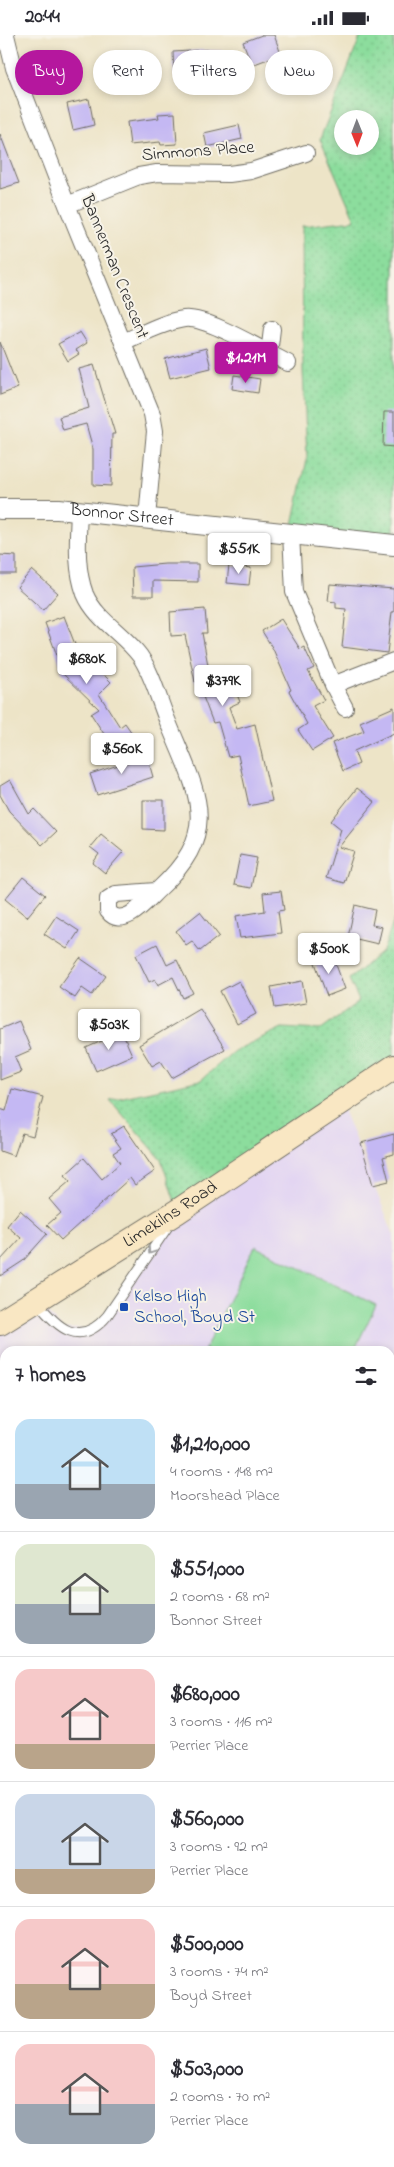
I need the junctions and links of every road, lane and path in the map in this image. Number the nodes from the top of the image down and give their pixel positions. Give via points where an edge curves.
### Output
1 (6, 35) edge
2 (306, 153) dead end
3 (67, 205) junction
4 (272, 329) dead end
5 (122, 342) junction
6 (269, 354) junction
7 (288, 363) dead end
8 (0, 509) edge
9 (79, 511) junction
10 (148, 518) junction
11 (291, 533) junction
12 (394, 545) edge
13 (394, 661) edge
14 (333, 685) junction
15 (345, 708) dead end
16 (156, 891) dead end
17 (394, 1067) edge
18 (178, 1211) junction
19 (36, 1300) junction
20 (0, 1323) edge

1 - 3 street, Bannerman Crescent via 14,68
2 - 3 street, Simmons Place via 251,171 229,174 139,175
3 - 5 street, Bannerman Crescent
4 - 6 street
5 - 6 street via 174,321 192,319
5 - 10 street, Bannerman Crescent via 154,422
6 - 7 street
8 - 9 street, Bonnor Street
9 - 10 street, Bonnor Street
9 - 16 street via 79,570 86,596 105,622 141,658 189,775 198,806 197,835 192,850 178,871
10 - 11 street, Bonnor Street
11 - 12 street, Bonnor Street
11 - 14 street via 294,592
13 - 14 street
14 - 15 street
17 - 18 main road, Limekilns Road
18 - 19 main road, Limekilns Road
18 -> 19 lane via 107,1316 94,1328 78,1333 62,1329
19 - 20 main road, Limekilns Road

